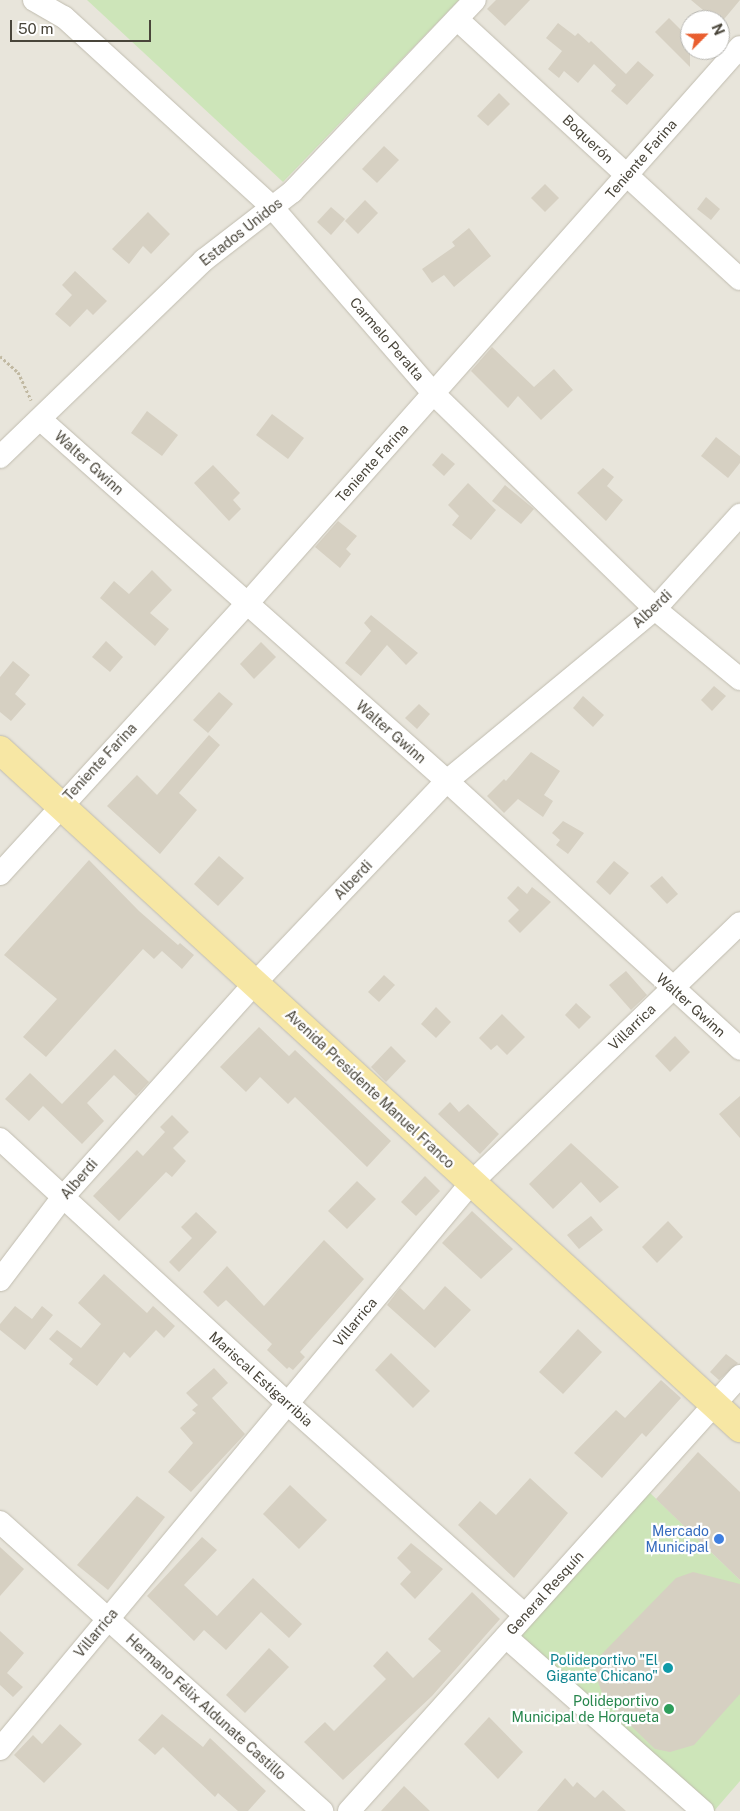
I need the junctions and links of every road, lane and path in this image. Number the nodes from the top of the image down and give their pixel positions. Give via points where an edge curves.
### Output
1 (34, 0) edge
2 (476, 0) edge
3 (458, 19) junction
4 (740, 47) edge
5 (627, 175) junction
6 (272, 207) junction
7 (740, 279) edge
8 (0, 356) edge
9 (434, 394) junction
10 (40, 419) junction
11 (0, 457) edge
12 (740, 515) edge
13 (246, 605) junction
14 (655, 609) junction
15 (740, 680) edge
16 (0, 750) edge
17 (447, 782) junction
18 (60, 805) junction
19 (0, 874) edge
20 (740, 923) edge
21 (255, 983) junction
22 (672, 987) junction
23 (740, 1049) edge
24 (0, 1139) edge
25 (471, 1183) junction
26 (63, 1197) junction
27 (0, 1280) edge
28 (740, 1376) edge
29 (288, 1404) junction
30 (713, 1404) junction
31 (740, 1428) edge
32 (0, 1522) edge
33 (525, 1615) junction
34 (108, 1618) junction
35 (506, 1637) junction
36 (0, 1749) edge
37 (322, 1811) edge
38 (349, 1811) edge
39 (704, 1811) edge

1 - 6 street, Carmelo Peralta via 64,17
2 - 3 street, Estados Unidos
3 - 5 street, Boquerón
3 - 6 street, Estados Unidos via 292,192
4 - 5 street, Teniente Farina
5 - 7 street, Boquerón
5 - 9 street, Teniente Farina
6 - 9 street, Carmelo Peralta
6 - 10 street, Estados Unidos via 204,260
8 - 10 path via 18,372
9 - 13 street, Teniente Farina
9 - 14 street, Carmelo Peralta
10 - 11 street, Estados Unidos
10 - 13 street, Walter Gwinn
12 - 14 street, Alberdi
13 - 17 street, Walter Gwinn
13 - 18 street, Teniente Farina
14 - 15 street, Carmelo Peralta
14 - 17 street, Alberdi
16 - 18 main road, Avenida Presidente Manuel Franco
17 - 21 street, Alberdi
17 - 22 street, Walter Gwinn
18 - 19 street, Teniente Farina
18 - 21 main road, Avenida Presidente Manuel Franco
20 - 22 street, Villarrica
21 - 25 main road, Avenida Presidente Manuel Franco
21 - 26 street, Alberdi
22 - 23 street, Walter Gwinn
22 - 25 street, Villarrica
24 - 26 street, Mariscal Estigarribia
25 - 29 street, Villarrica
25 - 30 main road, Avenida Presidente Manuel Franco
26 - 27 street, Alberdi
26 - 29 street, Mariscal Estigarribia
28 - 30 street, General Resquín
29 - 33 street, Mariscal Estigarribia
29 - 34 street, Villarrica
30 - 31 main road, Avenida Presidente Manuel Franco
30 - 33 street, General Resquín
32 - 34 street, Hermano Félix Aldunate Castillo
33 - 35 street, General Resquín
34 - 36 street, Villarrica
34 - 37 street, Hermano Félix Aldunate Castillo
35 - 38 street, General Resquín
35 - 39 street

